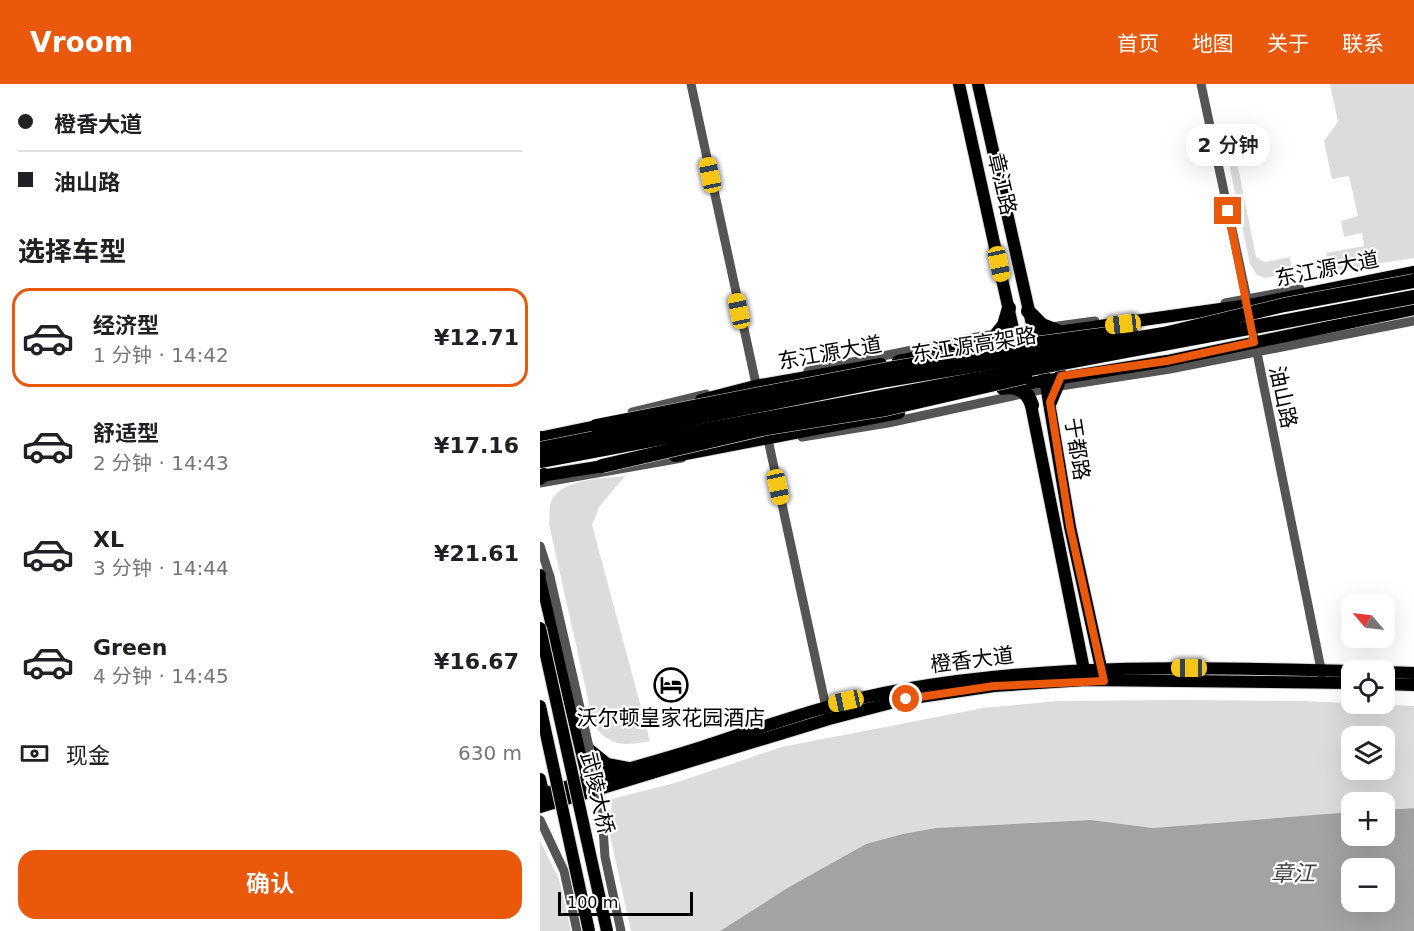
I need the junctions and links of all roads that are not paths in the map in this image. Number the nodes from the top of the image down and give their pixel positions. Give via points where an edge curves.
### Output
1 (691, 84) edge
2 (959, 84) edge
3 (978, 84) edge
4 (1200, 84) edge
5 (1414, 270) edge
6 (1414, 282) edge
7 (1414, 297) edge
8 (1248, 302) junction
9 (1284, 305) junction
10 (1009, 309) junction
11 (1414, 309) edge
12 (1028, 311) joint
13 (1291, 320) junction
14 (1414, 321) edge
15 (1046, 330) junction
16 (1015, 335) junction
17 (993, 337) junction
18 (1255, 346) junction
19 (754, 384) junction
20 (1053, 387) junction
21 (1021, 393) junction
22 (596, 426) junction
23 (540, 435) edge
24 (768, 440) junction
25 (540, 449) edge
26 (540, 461) edge
27 (602, 466) junction
28 (542, 480) edge
29 (540, 546) edge
30 (545, 576) edge
31 (540, 628) edge
32 (1395, 672) edge
33 (1341, 673) edge
34 (1414, 673) edge
35 (1085, 674) junction
36 (1103, 675) junction
37 (1322, 677) junction
38 (1341, 681) edge
39 (1395, 684) edge
40 (1414, 685) edge
41 (826, 705) junction
42 (540, 706) edge
43 (828, 719) junction
44 (578, 733) junction
45 (641, 766) junction
46 (540, 779) edge
47 (589, 786) junction
48 (542, 800) edge
49 (540, 820) edge
50 (577, 931) edge
51 (589, 931) edge
52 (607, 931) edge
53 (621, 931) edge

1 - 19 street
2 - 10 main road, 章江路
3 - 12 main road
4 - 8 street, 油山路
5 - 8 main road, 东江源大道
6 - 9 highway, 东江源高架路, bridge
7 - 13 highway, 东江源高架路, bridge
8 - 15 main road, 东江源大道
8 - 18 street, 油山路
9 - 22 highway, bridge via 888,369
9 - 25 highway, 东江源高架路, bridge via 1164,334 887,380
10 - 16 main road, 章江路
10 - 17 highway
11 - 18 main road
12 - 15 highway
13 - 26 highway, 东江源高架路, bridge
13 - 27 highway, bridge via 1167,353 1047,372 886,409 767,428
14 - 18 street
15 - 16 main road, 东江源大道
15 - 20 main road, 于都路
16 - 17 main road, 东江源大道
16 - 21 main road, 章江路
17 - 19 main road, 东江源大道
18 - 20 main road
18 - 37 street, 油山路
19 - 22 main road, 东江源大道
19 - 23 street
19 - 24 street
20 - 21 main road
20 - 36 main road, 于都路 via 1070,527
21 - 24 main road
21 - 35 main road, 章江路
22 - 23 main road, 东江源大道
24 - 27 main road
24 - 28 street
24 - 41 street
27 - 28 main road
29 - 30 street
30 - 44 main road
30 - 53 street, bridge via 601,799 605,857
31 - 52 main road, 武陵大桥, bridge
32 - 34 main road
33 - 37 main road, 橙香大道
35 - 36 main road, 橙香大道
35 - 41 main road, 橙香大道 via 981,677
35 - 43 main road, 橙香大道 via 906,699
36 - 37 main road, 橙香大道
37 - 38 main road, 橙香大道
39 - 40 main road
41 - 43 street
41 - 45 main road, 橙香大道
42 - 51 main road, 武陵大桥, bridge
43 - 47 main road, 橙香大道
44 - 45 main road via 586,748 607,764
44 - 47 main road
45 - 47 main road, 橙香大道
46 - 48 main road
47 - 48 main road, 橙香大道
49 - 50 street via 564,871

